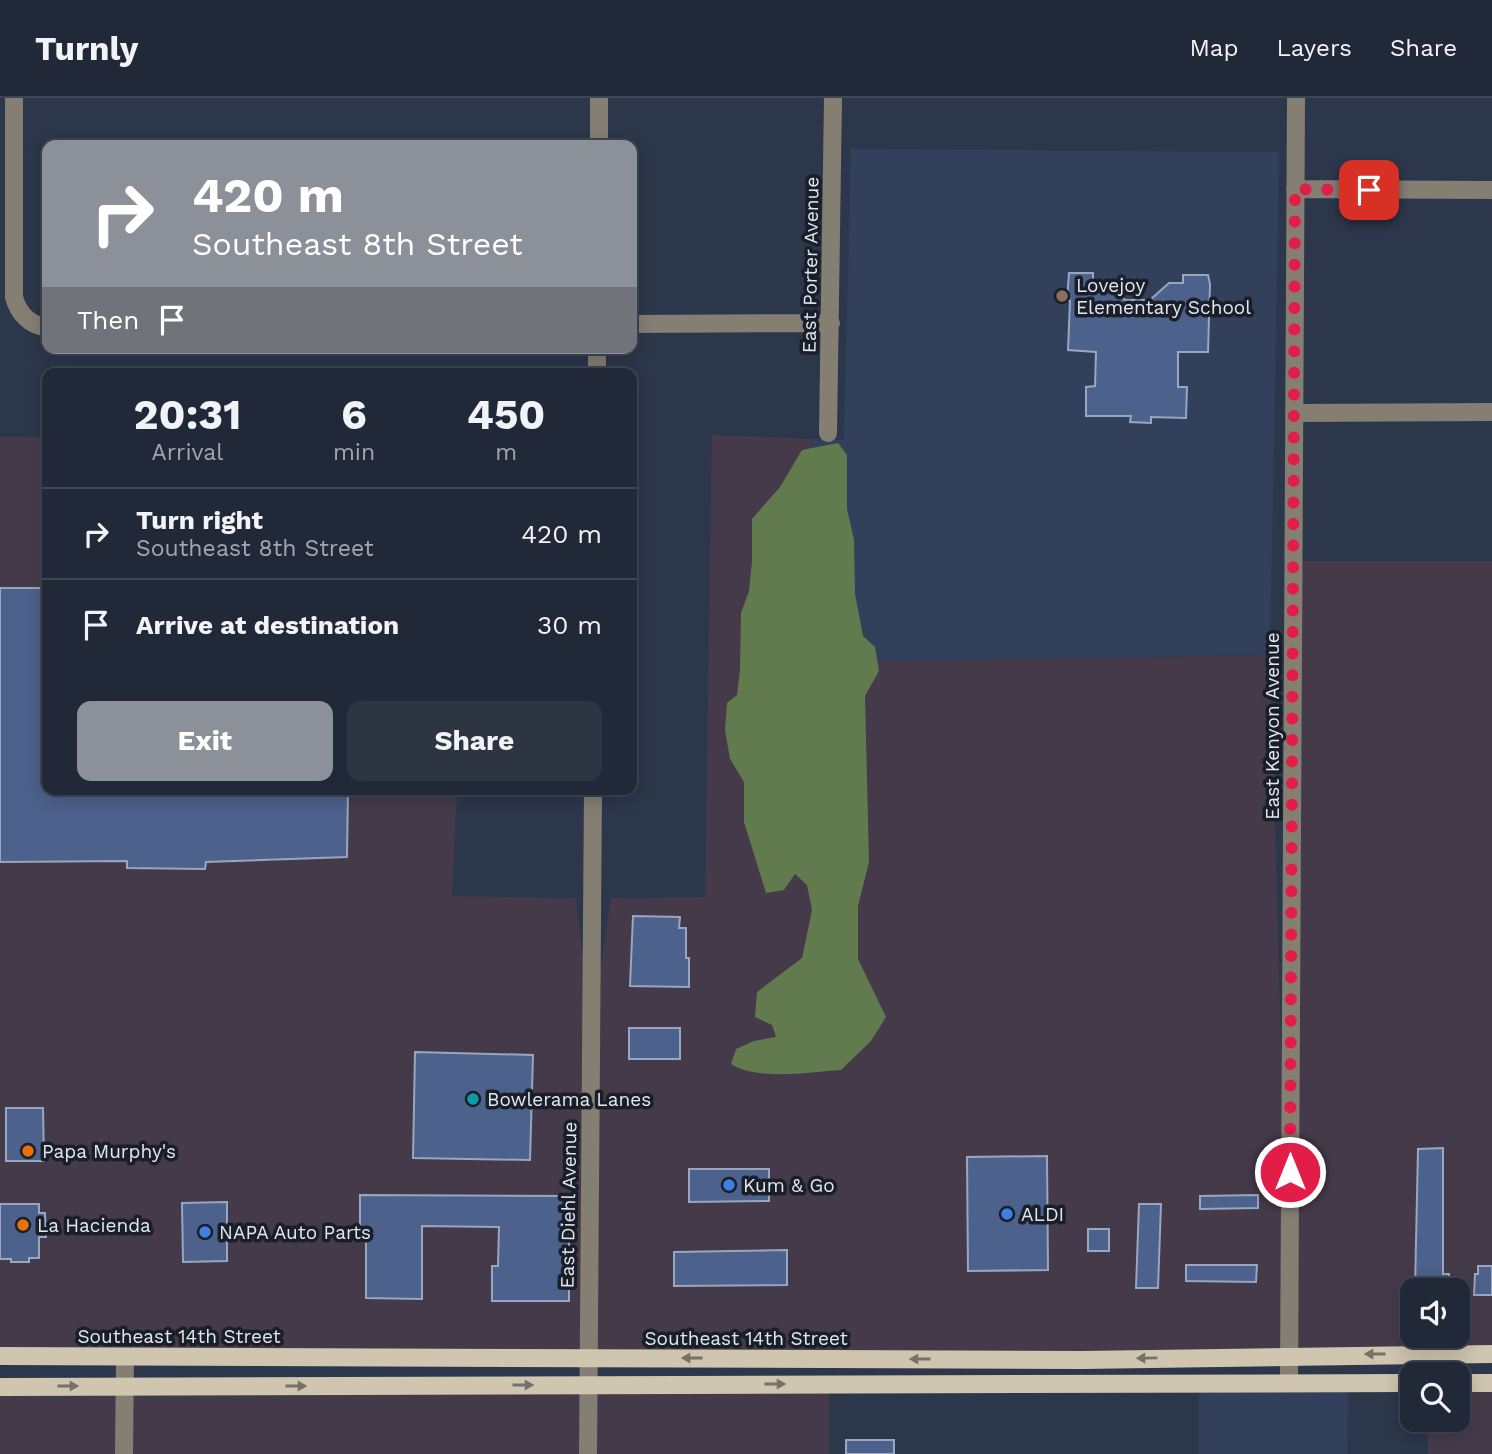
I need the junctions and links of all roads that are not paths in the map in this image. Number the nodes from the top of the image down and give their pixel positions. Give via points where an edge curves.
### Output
1 (14, 98) edge
2 (600, 98) edge
3 (833, 98) edge
4 (1296, 98) edge
5 (599, 140) edge
6 (1295, 189) junction
7 (1492, 190) edge
8 (831, 323) junction
9 (637, 324) edge
10 (42, 327) edge
11 (1492, 412) edge
12 (1294, 413) junction
13 (828, 433) dead end
14 (593, 795) edge
15 (1492, 1354) edge
16 (1289, 1355) junction
17 (0, 1356) edge
18 (125, 1357) junction
19 (588, 1358) junction
20 (1400, 1383) edge
21 (1470, 1383) edge
22 (1492, 1383) edge
23 (1289, 1384) junction
24 (587, 1385) junction
25 (124, 1386) junction
26 (0, 1387) edge
27 (124, 1454) edge
28 (587, 1454) edge

1 - 10 street via 14,297 17,309
2 - 5 street
3 - 8 street, East Porter Avenue
4 - 6 street, East Kenyon Avenue
6 - 7 street
6 - 12 street, East Kenyon Avenue
8 - 9 street
8 - 13 street, East Porter Avenue
11 - 12 street
12 - 16 street, East Kenyon Avenue
14 - 19 street, East Diehl Avenue
15 -> 16 main road, Southeast 14th Street
16 -> 19 main road, Southeast 14th Street via 1082,1360
16 - 23 street, East Kenyon Avenue
17 - 18 main road, Southeast 14th Street
18 - 19 main road, Southeast 14th Street
18 - 25 street
19 - 24 street, East Diehl Avenue
20 - 23 main road
21 - 22 main road
24 -> 23 main road
25 -> 24 main road
24 - 28 street, East Diehl Avenue
26 -> 25 main road
25 - 27 street

